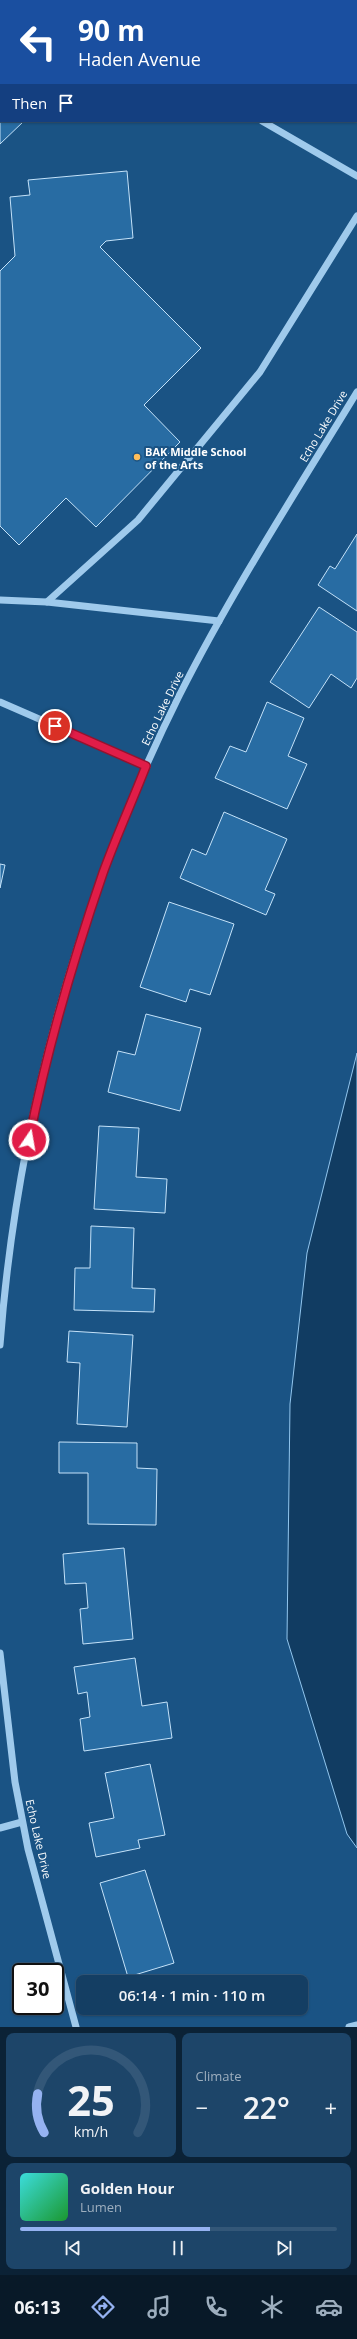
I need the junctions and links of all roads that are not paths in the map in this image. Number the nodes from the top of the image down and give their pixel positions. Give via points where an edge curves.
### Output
1 (264, 122) edge
2 (357, 176) edge
3 (357, 216) edge
4 (357, 392) edge
5 (0, 600) edge
6 (47, 602) junction
7 (219, 621) junction
8 (0, 702) edge
9 (146, 766) junction
10 (0, 1345) edge
11 (0, 1652) edge
12 (22, 1822) junction
13 (0, 1828) edge
14 (357, 2025) edge
15 (76, 2027) edge
16 (349, 2027) edge

1 - 2 street
3 - 6 street via 260,372 138,520
4 - 7 street, Echo Lake Drive
5 - 6 street
6 - 7 street
7 - 9 street, Echo Lake Drive via 179,696
8 - 9 street
9 - 10 street, Echo Lake Drive via 101,878 70,974 41,1080 19,1186 4,1294
11 - 12 street, Echo Lake Drive
12 - 13 street
12 - 15 street, Echo Lake Drive
14 - 16 street

